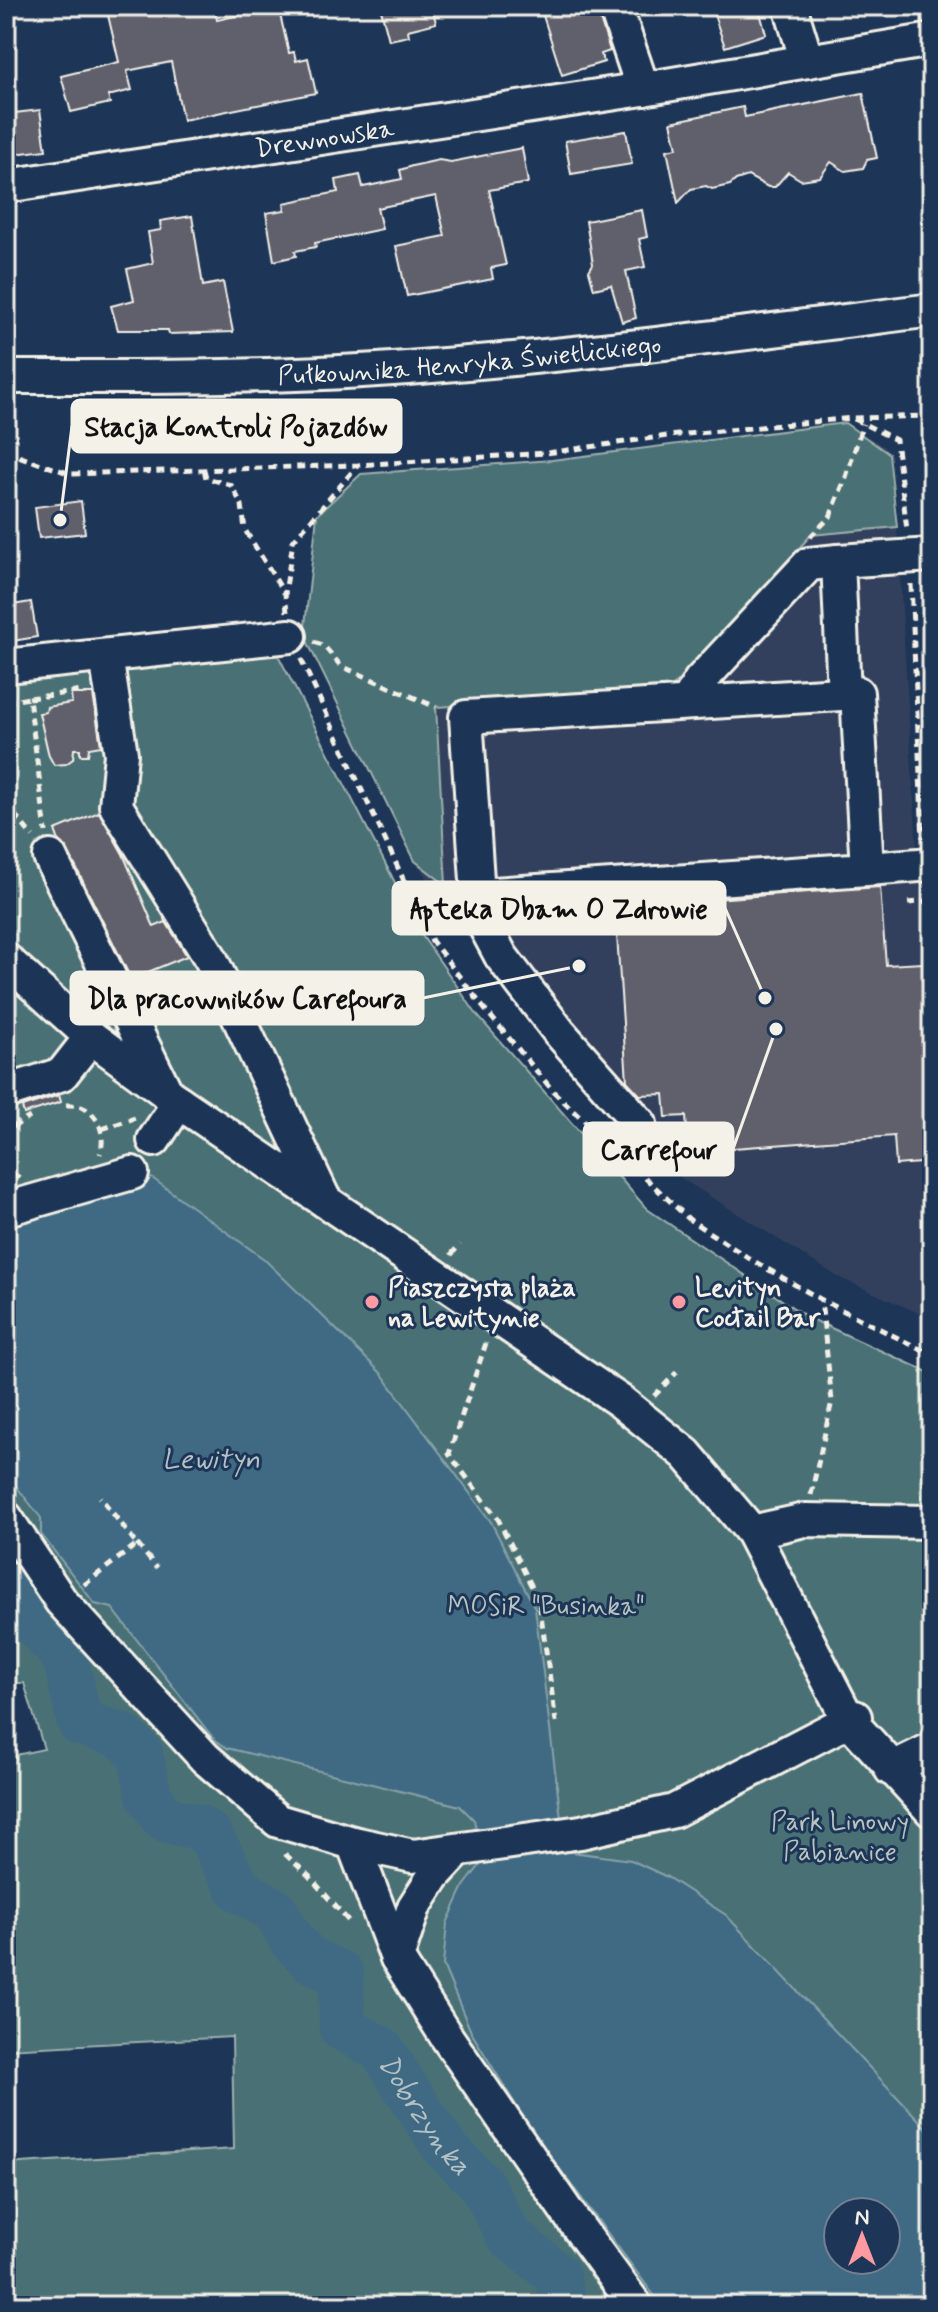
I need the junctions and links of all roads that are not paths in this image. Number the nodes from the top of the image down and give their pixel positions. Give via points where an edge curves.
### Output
1 (615, 6) edge
2 (790, 6) edge
3 (932, 40) edge
4 (807, 61) junction
5 (643, 89) junction
6 (6, 186) edge
7 (932, 310) edge
8 (6, 377) edge
9 (921, 556) edge
10 (838, 561) junction
11 (290, 636) road end
12 (106, 656) junction
13 (6, 666) edge
14 (844, 694) junction
15 (692, 703) junction
16 (50, 857) road end
17 (928, 865) edge
18 (867, 869) junction
19 (478, 895) junction
20 (6, 960) edge
21 (91, 1037) junction
22 (6, 1092) edge
23 (173, 1098) junction
24 (640, 1124) dead end
25 (154, 1140) dead end
26 (132, 1173) dead end
27 (325, 1201) junction
28 (6, 1209) edge
29 (6, 1518) edge
30 (932, 1522) edge
31 (752, 1532) junction
32 (852, 1718) junction
33 (932, 1749) edge
34 (891, 1769) junction
35 (932, 1811) edge
36 (353, 1843) junction
37 (467, 1849) junction
38 (397, 1958) junction
39 (636, 2306) edge

1 - 5 street
2 - 4 street
3 - 4 street, Drewnowska
4 - 5 street, Drewnowska
5 - 6 street, Drewnowska
7 - 8 street, Pułkownika Henryka Świetlickiego via 682,342 403,368
9 - 10 street
10 - 14 street
10 - 15 street via 809,564 709,671
11 - 12 street
12 - 13 street
12 - 27 street via 121,754 116,806 211,959
14 - 15 street
14 - 18 street via 857,693
15 - 19 street via 466,717
16 - 23 street
17 - 18 street
18 - 19 street
19 - 24 street via 485,926 501,956
20 - 21 street
21 - 22 street via 62,1074
21 - 23 street
23 - 25 street
23 - 27 street
26 - 28 street
27 - 31 street via 620,1401 686,1454
29 - 36 street via 61,1601 205,1758 278,1821
30 - 31 street via 805,1520
31 - 32 street
32 - 34 street
32 - 37 street via 674,1811
33 - 34 street
34 - 35 street
36 - 37 street via 413,1856
36 - 38 street
37 - 38 street via 434,1876 414,1907
38 - 39 street

